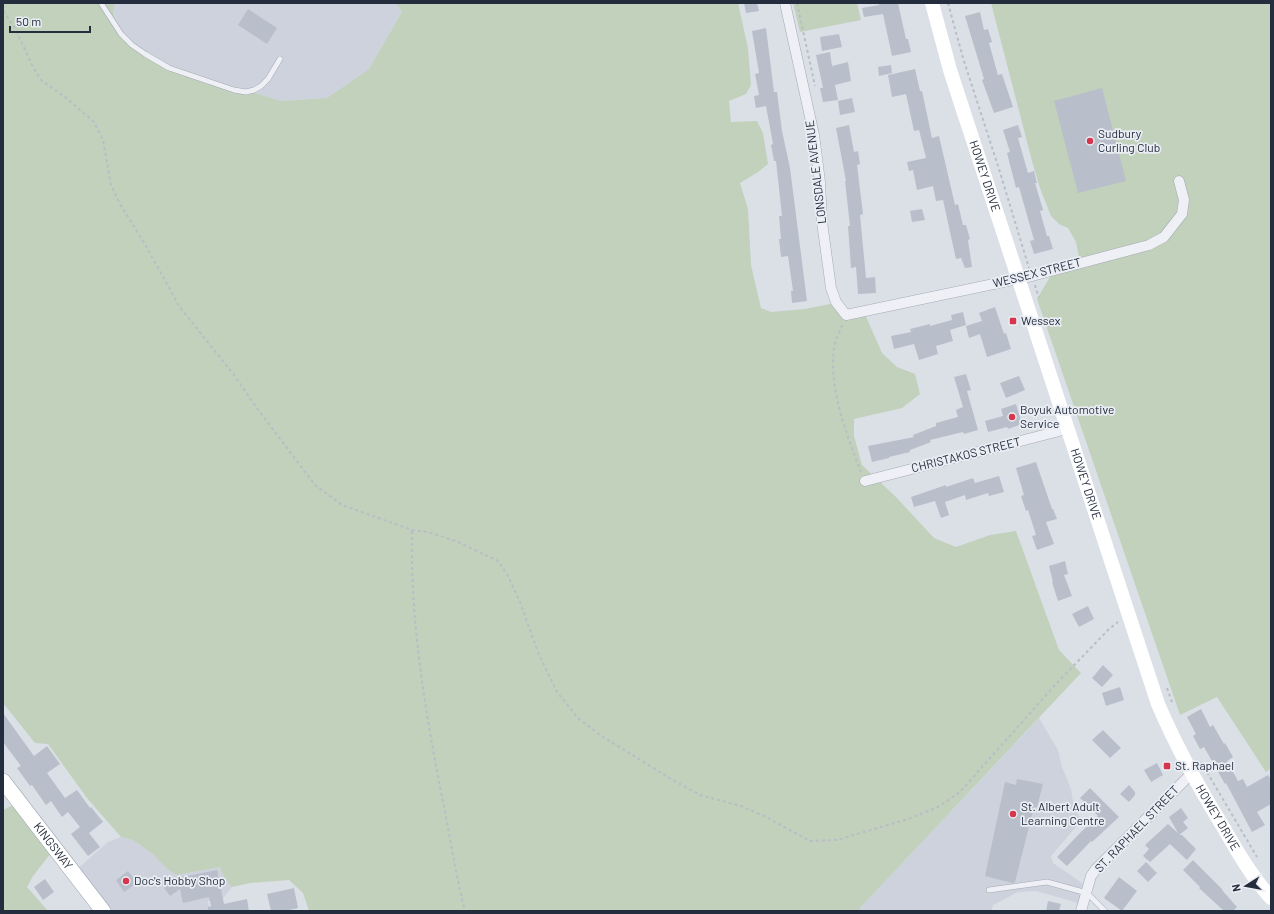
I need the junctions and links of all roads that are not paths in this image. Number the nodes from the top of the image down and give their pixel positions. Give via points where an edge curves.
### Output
1 (101, 3) edge
2 (785, 3) edge
3 (932, 3) edge
4 (280, 59) dead end
5 (1179, 181) dead end
6 (1018, 278) junction
7 (846, 315) joint
8 (1067, 429) junction
9 (865, 481) road end
10 (1191, 774) junction
11 (3, 781) edge
12 (989, 890) dead end
13 (1087, 893) junction
14 (1271, 898) edge
15 (102, 911) edge
16 (1081, 911) edge
17 (1105, 911) edge

1 - 4 lane via 121,34 145,54 169,68 234,90 246,92 261,86
2 - 7 street, LONSDALE AVENUE via 814,135 831,288 836,302
3 - 6 main road, HOWEY DRIVE via 950,70
5 - 6 street, WESSEX STREET via 1184,200 1182,214 1164,237 1149,246
6 - 7 street, WESSEX STREET
6 - 8 main road, HOWEY DRIVE
8 - 9 street, CHRISTAKOS STREET
8 - 10 main road, HOWEY DRIVE via 1158,704
10 - 13 street, ST. RAPHAEL STREET via 1096,869 1091,876
10 - 14 main road, HOWEY DRIVE via 1251,874
11 - 15 main road, KINGSWAY
12 - 13 lane via 1047,882
13 - 16 street, ST. RAPHAEL STREET
13 - 17 lane

